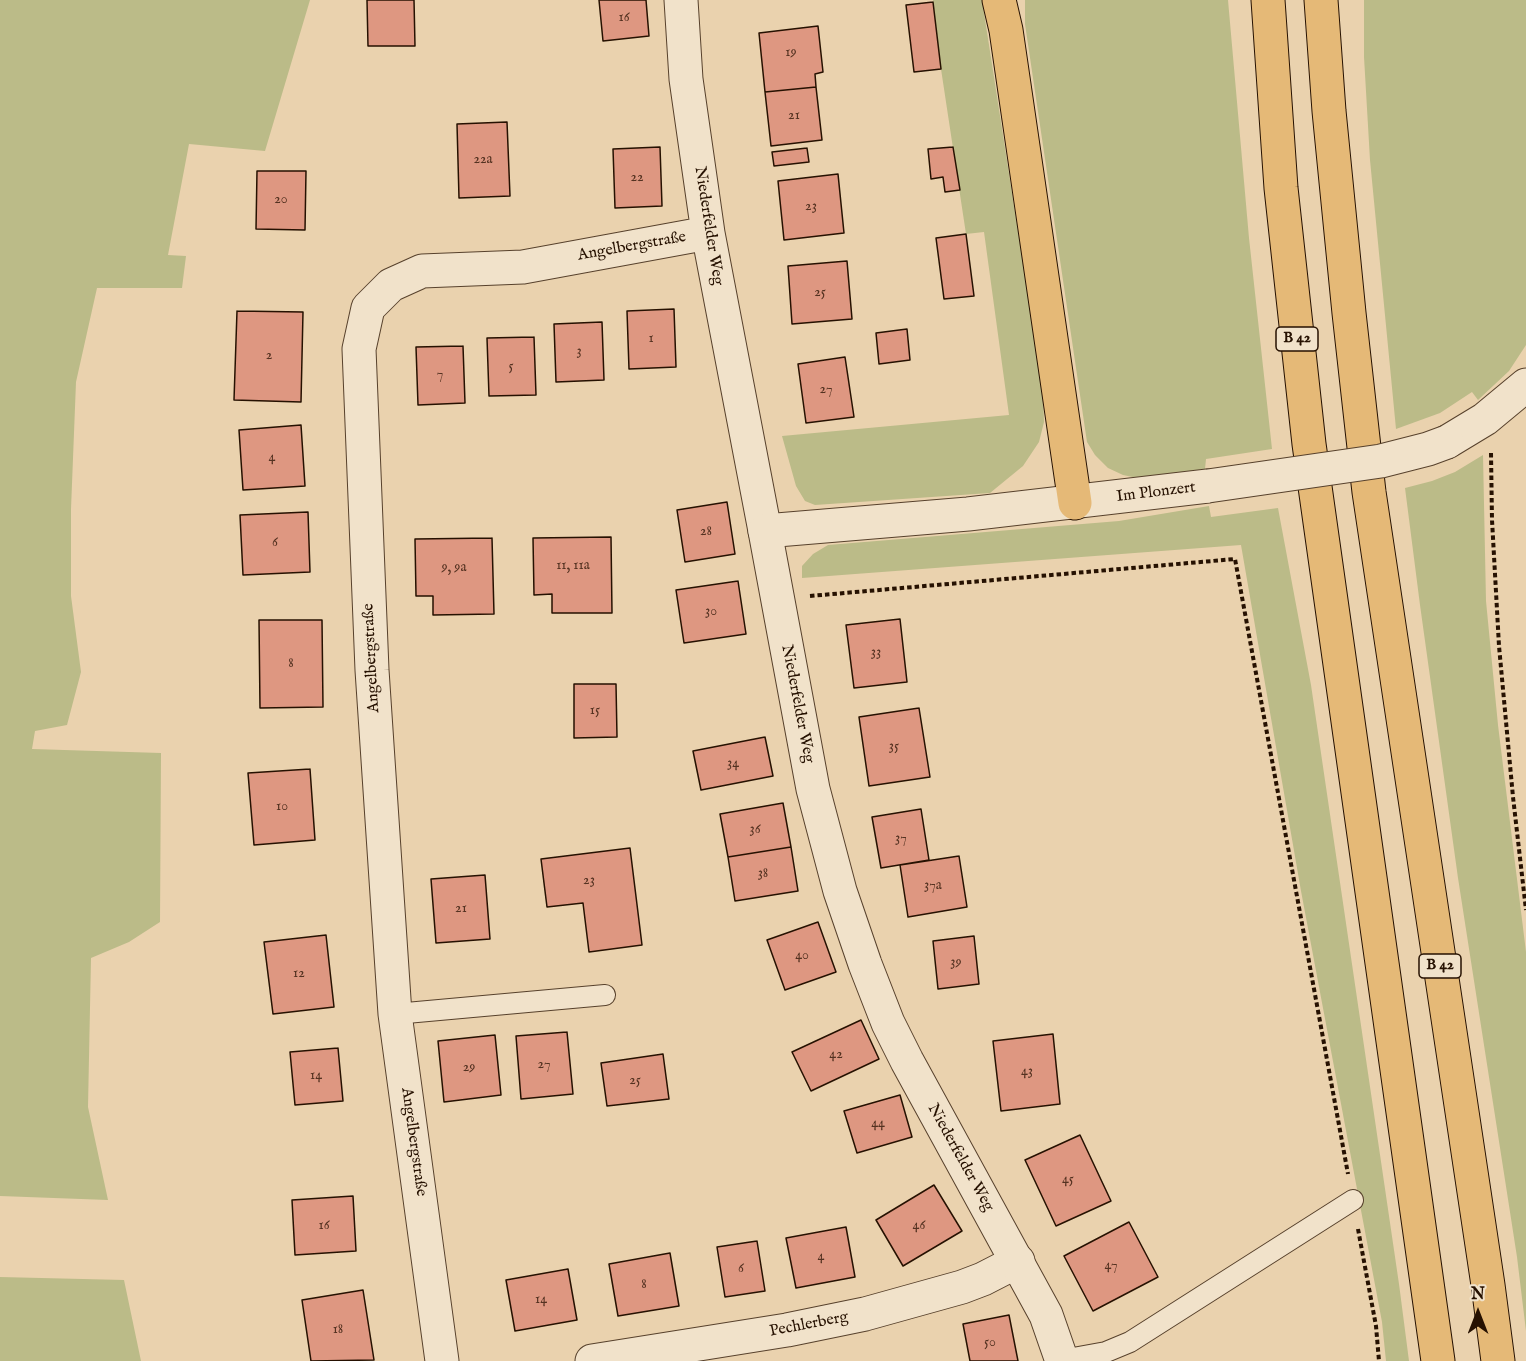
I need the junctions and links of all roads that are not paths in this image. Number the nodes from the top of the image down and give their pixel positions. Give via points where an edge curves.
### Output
1 (681, 0) edge
2 (1321, 0) edge
3 (1331, 0) edge
4 (1267, 3) edge
5 (1004, 10) edge
6 (1324, 38) junction
7 (708, 233) junction
8 (1526, 385) edge
9 (1075, 503) junction
10 (765, 531) junction
11 (605, 995) dead end
12 (395, 1014) junction
13 (1353, 1200) road end
14 (1018, 1261) junction
15 (1062, 1360) edge
16 (442, 1361) edge
17 (592, 1361) edge
18 (1438, 1361) edge
19 (1497, 1361) edge

1 - 7 street, Niederfelder Weg via 686,78
2 - 6 highway, B 42
3 - 6 highway
4 - 18 highway, B 42 via 1281,188 1311,455
5 - 9 highway
6 - 19 highway, B 42 via 1369,492
7 - 10 street, Niederfelder Weg
7 - 12 street, Angelbergstraße via 523,267 422,271 392,285 368,308 359,349 372,670
8 - 9 street, Im Plonzert, bridge via 1485,419 1428,449 1381,461
9 - 10 street, Im Plonzert
10 - 14 street, Niederfelder Weg via 816,800 840,891 865,964 907,1061
11 - 12 lane
12 - 16 street, Angelbergstraße
13 - 15 lane via 1130,1342 1106,1353
14 - 15 street, Niederfelder Weg via 1046,1315
14 - 17 street, Pechlerberg via 962,1287 865,1314

